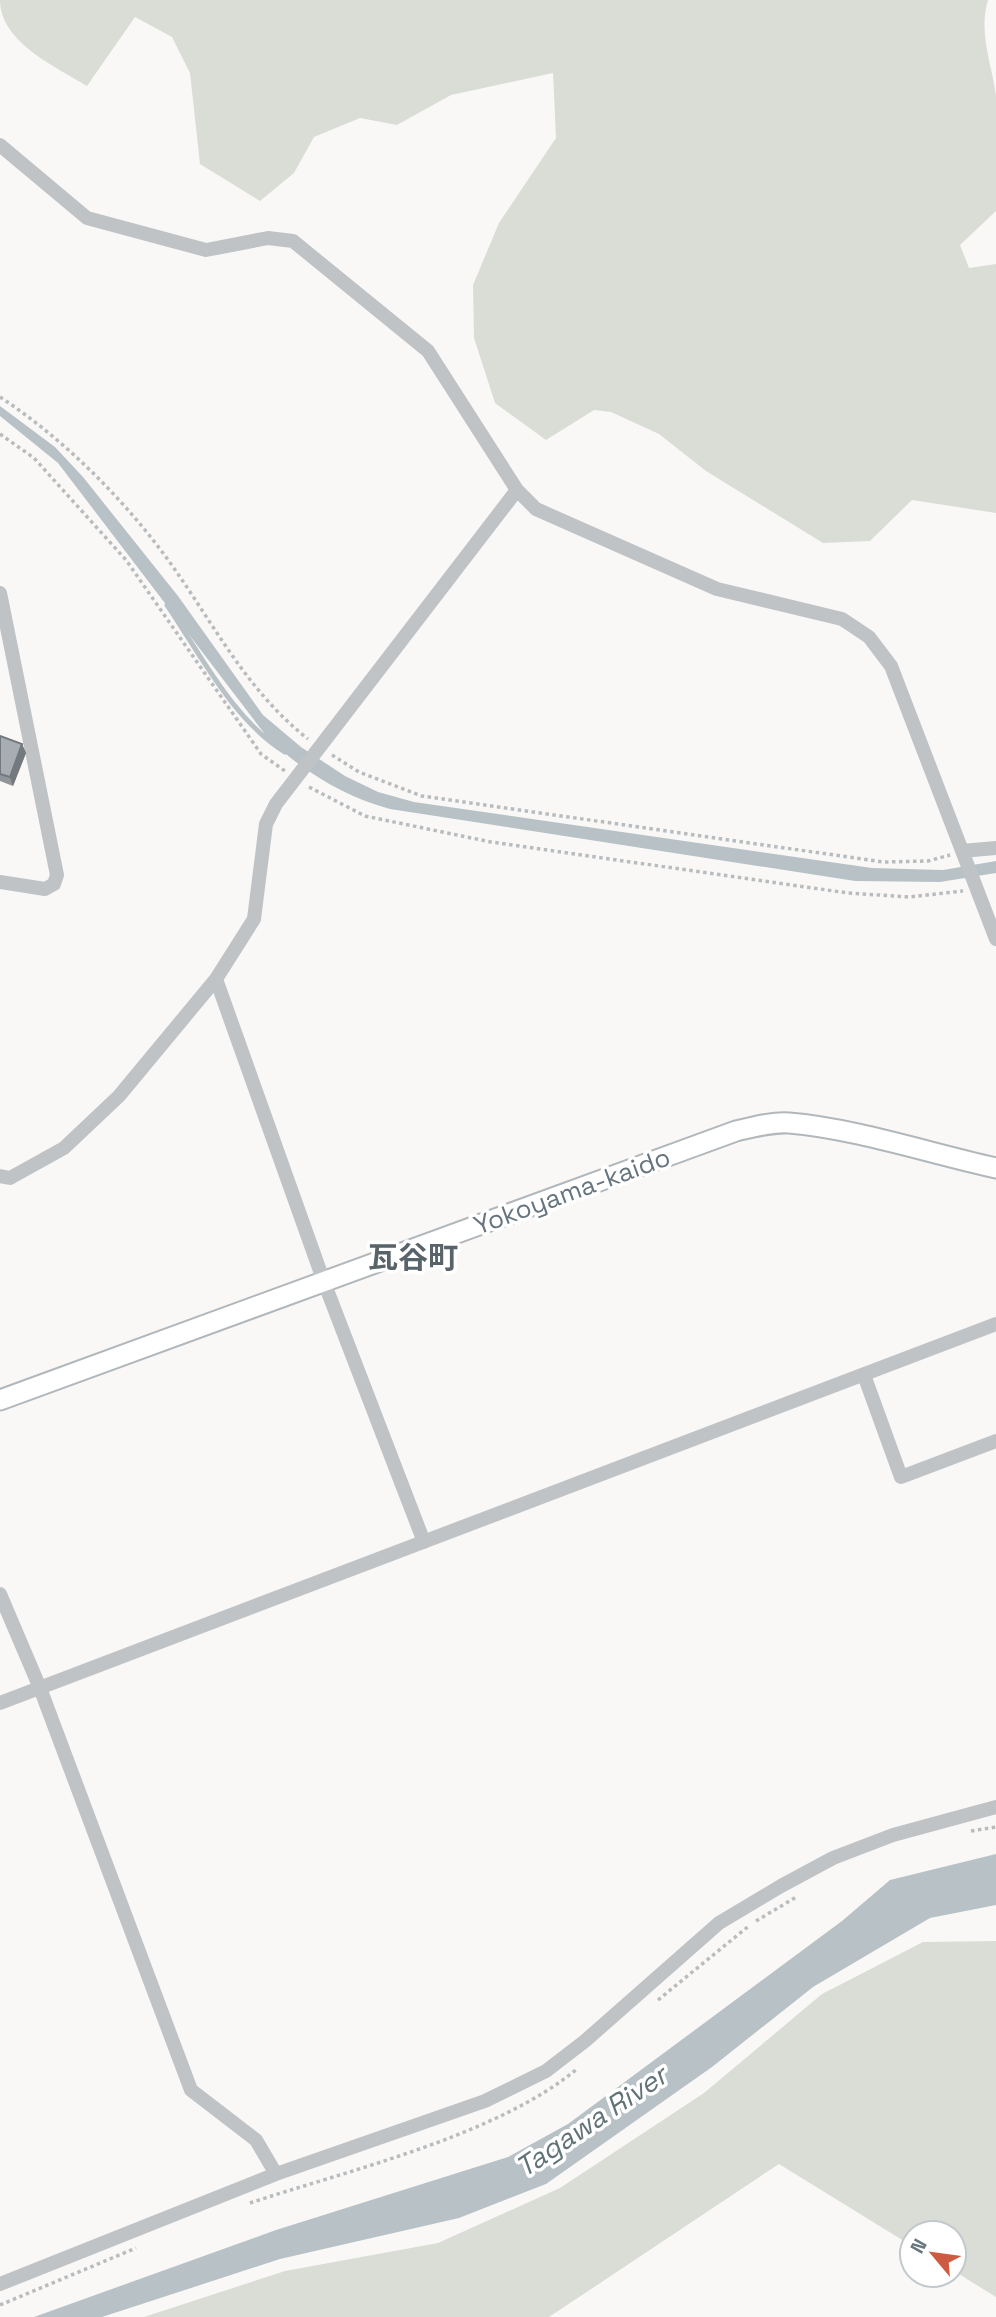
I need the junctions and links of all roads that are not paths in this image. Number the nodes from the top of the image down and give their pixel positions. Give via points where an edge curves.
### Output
1 (0, 145) edge
2 (517, 490) junction
3 (0, 593) edge
4 (996, 848) edge
5 (962, 851) junction
6 (0, 882) edge
7 (996, 939) edge
8 (216, 979) junction
9 (996, 1168) edge
10 (0, 1176) edge
11 (324, 1282) junction
12 (996, 1324) edge
13 (864, 1374) junction
14 (0, 1399) edge
15 (996, 1441) edge
16 (424, 1542) junction
17 (0, 1594) edge
18 (40, 1688) junction
19 (0, 1703) edge
20 (996, 1807) edge
21 (276, 2174) junction
22 (0, 2284) edge

1 - 2 street via 88,218 206,250 268,238 293,241 428,351
2 - 5 street via 536,509 717,589 842,619 869,637 891,666
2 - 8 street via 266,824 254,919
3 - 6 street via 57,874 54,884 45,889
4 - 5 street
5 - 7 street
8 - 10 street via 119,1096 64,1148 10,1178
8 - 11 street
9 - 11 street, Yokoyama-kaido via 837,1132 788,1123 763,1125
11 - 14 street, Yokoyama-kaido
11 - 16 street
12 - 13 street
13 - 15 street via 901,1477
13 - 16 street
16 - 18 street
17 - 18 street
18 - 19 street
18 - 21 street via 191,2090 256,2140
20 - 21 street via 892,1835 833,1858 780,1886 719,1923 546,2071 417,2127
21 - 22 street

